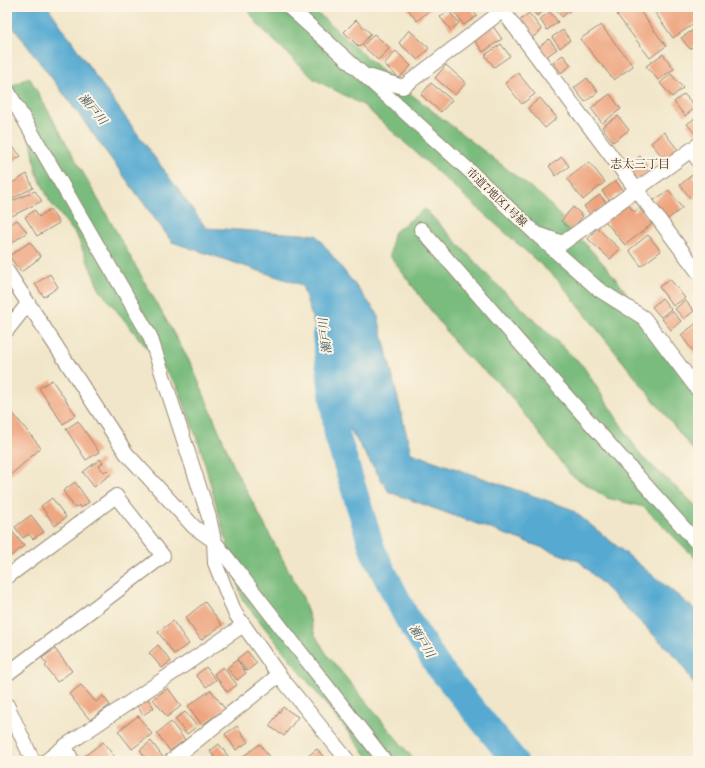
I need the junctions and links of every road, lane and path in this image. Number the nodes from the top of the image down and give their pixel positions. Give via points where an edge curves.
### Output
1 (289, 7) edge
2 (503, 8) edge
3 (364, 75) junction
4 (7, 90) edge
5 (696, 152) edge
6 (637, 189) junction
7 (420, 229) dead end
8 (535, 233) junction
9 (7, 271) edge
10 (698, 272) edge
11 (27, 305) junction
12 (7, 330) edge
13 (698, 390) edge
14 (214, 541) junction
15 (698, 544) edge
16 (7, 577) edge
17 (242, 626) junction
18 (7, 674) edge
19 (279, 674) junction
20 (7, 705) edge
21 (65, 746) junction
22 (34, 761) edge
23 (46, 761) edge
24 (72, 761) edge
25 (171, 761) edge
26 (348, 761) edge
27 (385, 761) edge

1 - 3 street, 市道7地区1号線
2 - 3 street via 403,87
2 - 6 street
3 - 8 street, 市道7地区1号線
4 - 14 street via 150,336 209,517
5 - 6 street
6 - 8 street via 563,243
6 - 10 street
7 - 15 street
8 - 13 street, 市道7地区1号線 via 598,289 644,318
9 - 11 street
11 - 12 street
11 - 14 street via 126,453 194,527
14 - 17 street via 215,563 228,599
14 - 27 street
16 - 18 street via 116,496 163,556
17 - 19 street
17 - 21 street
19 - 25 street
19 - 26 street
20 - 22 street
21 - 23 street
21 - 24 street

